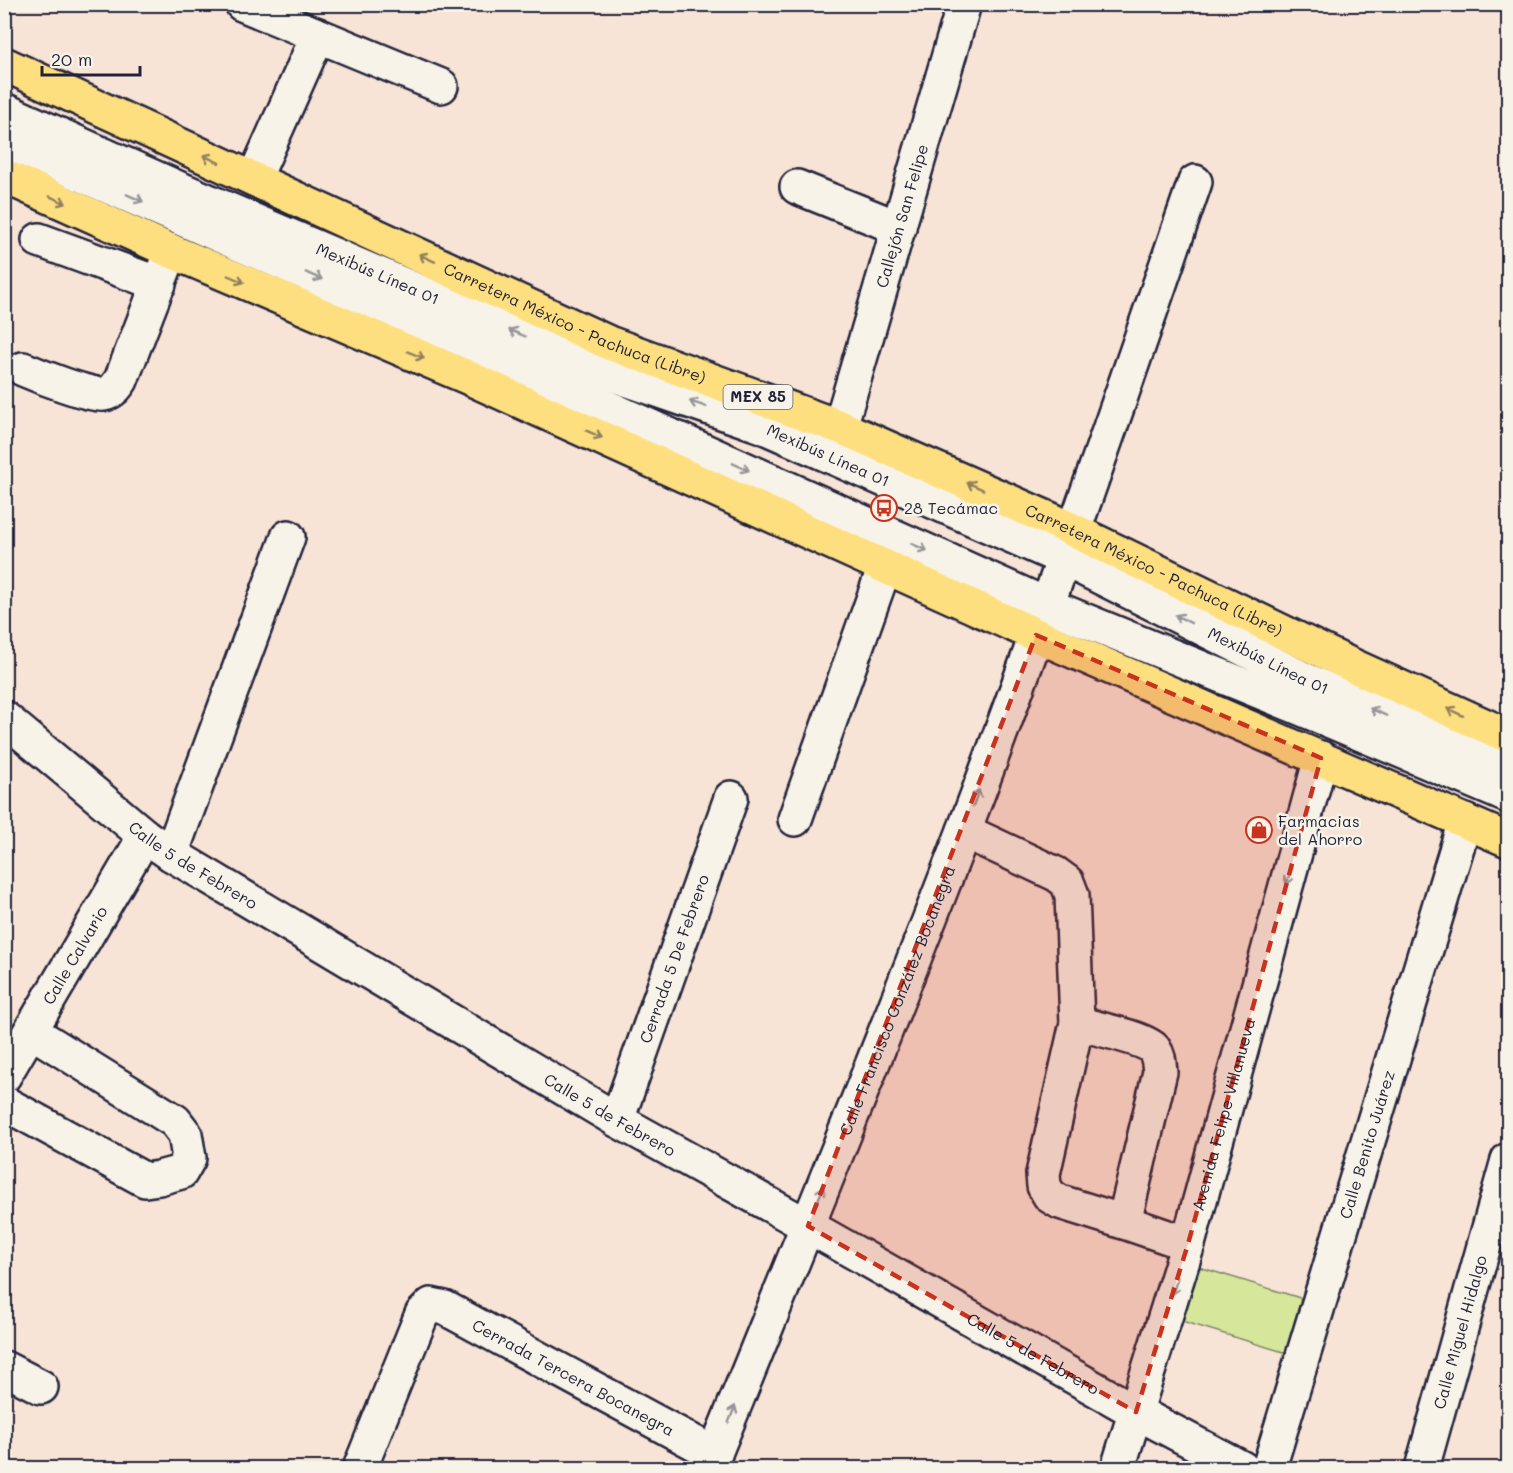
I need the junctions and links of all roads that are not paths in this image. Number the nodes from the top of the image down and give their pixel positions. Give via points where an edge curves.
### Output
1 (242, 4) edge
2 (964, 4) edge
3 (318, 35) junction
4 (4, 64) edge
5 (39, 79) junction
6 (441, 86) dead end
7 (9, 134) edge
8 (4, 176) edge
9 (254, 179) junction
10 (1195, 182) dead end
11 (797, 187) dead end
12 (899, 228) junction
13 (39, 240) dead end
14 (171, 251) junction
15 (159, 284) junction
16 (23, 369) dead end
17 (840, 427) junction
18 (288, 537) dead end
19 (1069, 544) junction
20 (885, 566) junction
21 (1041, 620) junction
22 (4, 718) edge
23 (1509, 736) edge
24 (1321, 758) junction
25 (1509, 769) edge
26 (1509, 796) edge
27 (731, 798) dead end
28 (795, 819) dead end
29 (1465, 821) junction
30 (964, 831) junction
31 (1509, 840) edge
32 (158, 845) junction
33 (1077, 1023) junction
34 (31, 1031) junction
35 (4, 1076) edge
36 (4, 1103) edge
37 (617, 1120) junction
38 (1509, 1160) edge
39 (1125, 1222) junction
40 (808, 1226) junction
41 (1188, 1244) junction
42 (4, 1368) edge
43 (42, 1387) dead end
44 (1136, 1412) junction
45 (712, 1461) edge
46 (360, 1468) edge
47 (1118, 1468) edge
48 (1242, 1468) edge
49 (1269, 1468) edge
50 (1422, 1468) edge

1 - 3 street
2 - 12 street, Callejón San Felipe
3 - 6 street
3 - 9 street
4 - 5 main road, Carretera México - Pachuca (Libre) / MEX 85
5 - 7 street
9 -> 5 main road, Carretera México - Pachuca (Libre) / MEX 85
19 -> 7 street, Mexibús Línea 01 via 762,426 614,375 178,188
7 -> 21 street, Mexibús Línea 01 via 449,336
8 -> 14 main road
17 -> 9 main road, Carretera México - Pachuca (Libre) / MEX 85 via 609,343
10 - 19 street, Calle Francisco González Bocanegra
11 - 12 street
12 - 17 street, Callejón San Felipe
13 - 15 street
14 - 15 street
14 -> 20 main road via 465,376
15 - 16 street via 122,380 114,390 103,395 90,394
19 -> 17 main road, Carretera México - Pachuca (Libre) / MEX 85
18 - 32 street, Calle Calvario
19 - 21 street, Calle Francisco González Bocanegra
23 -> 19 main road, Carretera México - Pachuca (Libre) / MEX 85
25 -> 19 street, Mexibús Línea 01 via 1304,679
20 - 21 main road
20 - 28 street
21 - 24 main road
21 - 26 street, Mexibús Línea 01 via 1285,702
30 -> 21 street, Calle Francisco González Bocanegra
22 - 32 street, Calle 5 de Febrero
24 - 29 main road
24 -> 41 street, Avenida Felipe Villanueva
27 - 37 street, Cerrada 5 De Febrero
29 - 31 main road
29 - 49 street, Calle Benito Juárez
30 - 33 street via 1067,882 1072,896
40 -> 30 street, Calle Francisco González Bocanegra
32 - 34 street, Calle Calvario
32 - 37 street, Calle 5 de Febrero
33 - 39 street via 1043,1174 1044,1186 1060,1202
33 - 39 street via 1143,1042 1159,1059 1160,1072
34 - 35 street, Calle Calvario
34 - 36 street via 175,1121 185,1134 189,1158 181,1172 145,1180
37 - 40 street, Calle 5 de Febrero
38 - 50 street, Calle Miguel Hidalgo
39 - 41 street
40 - 44 street, Calle 5 de Febrero
45 -> 40 street, Calle Francisco González Bocanegra
41 -> 44 street, Avenida Felipe Villanueva
42 - 43 street
44 - 47 street, Avenida Felipe Villanueva
44 - 48 street, Calle 5 de Febrero
45 - 46 street, Cerrada Tercera Bocanegra via 445,1308 431,1305 422,1314

